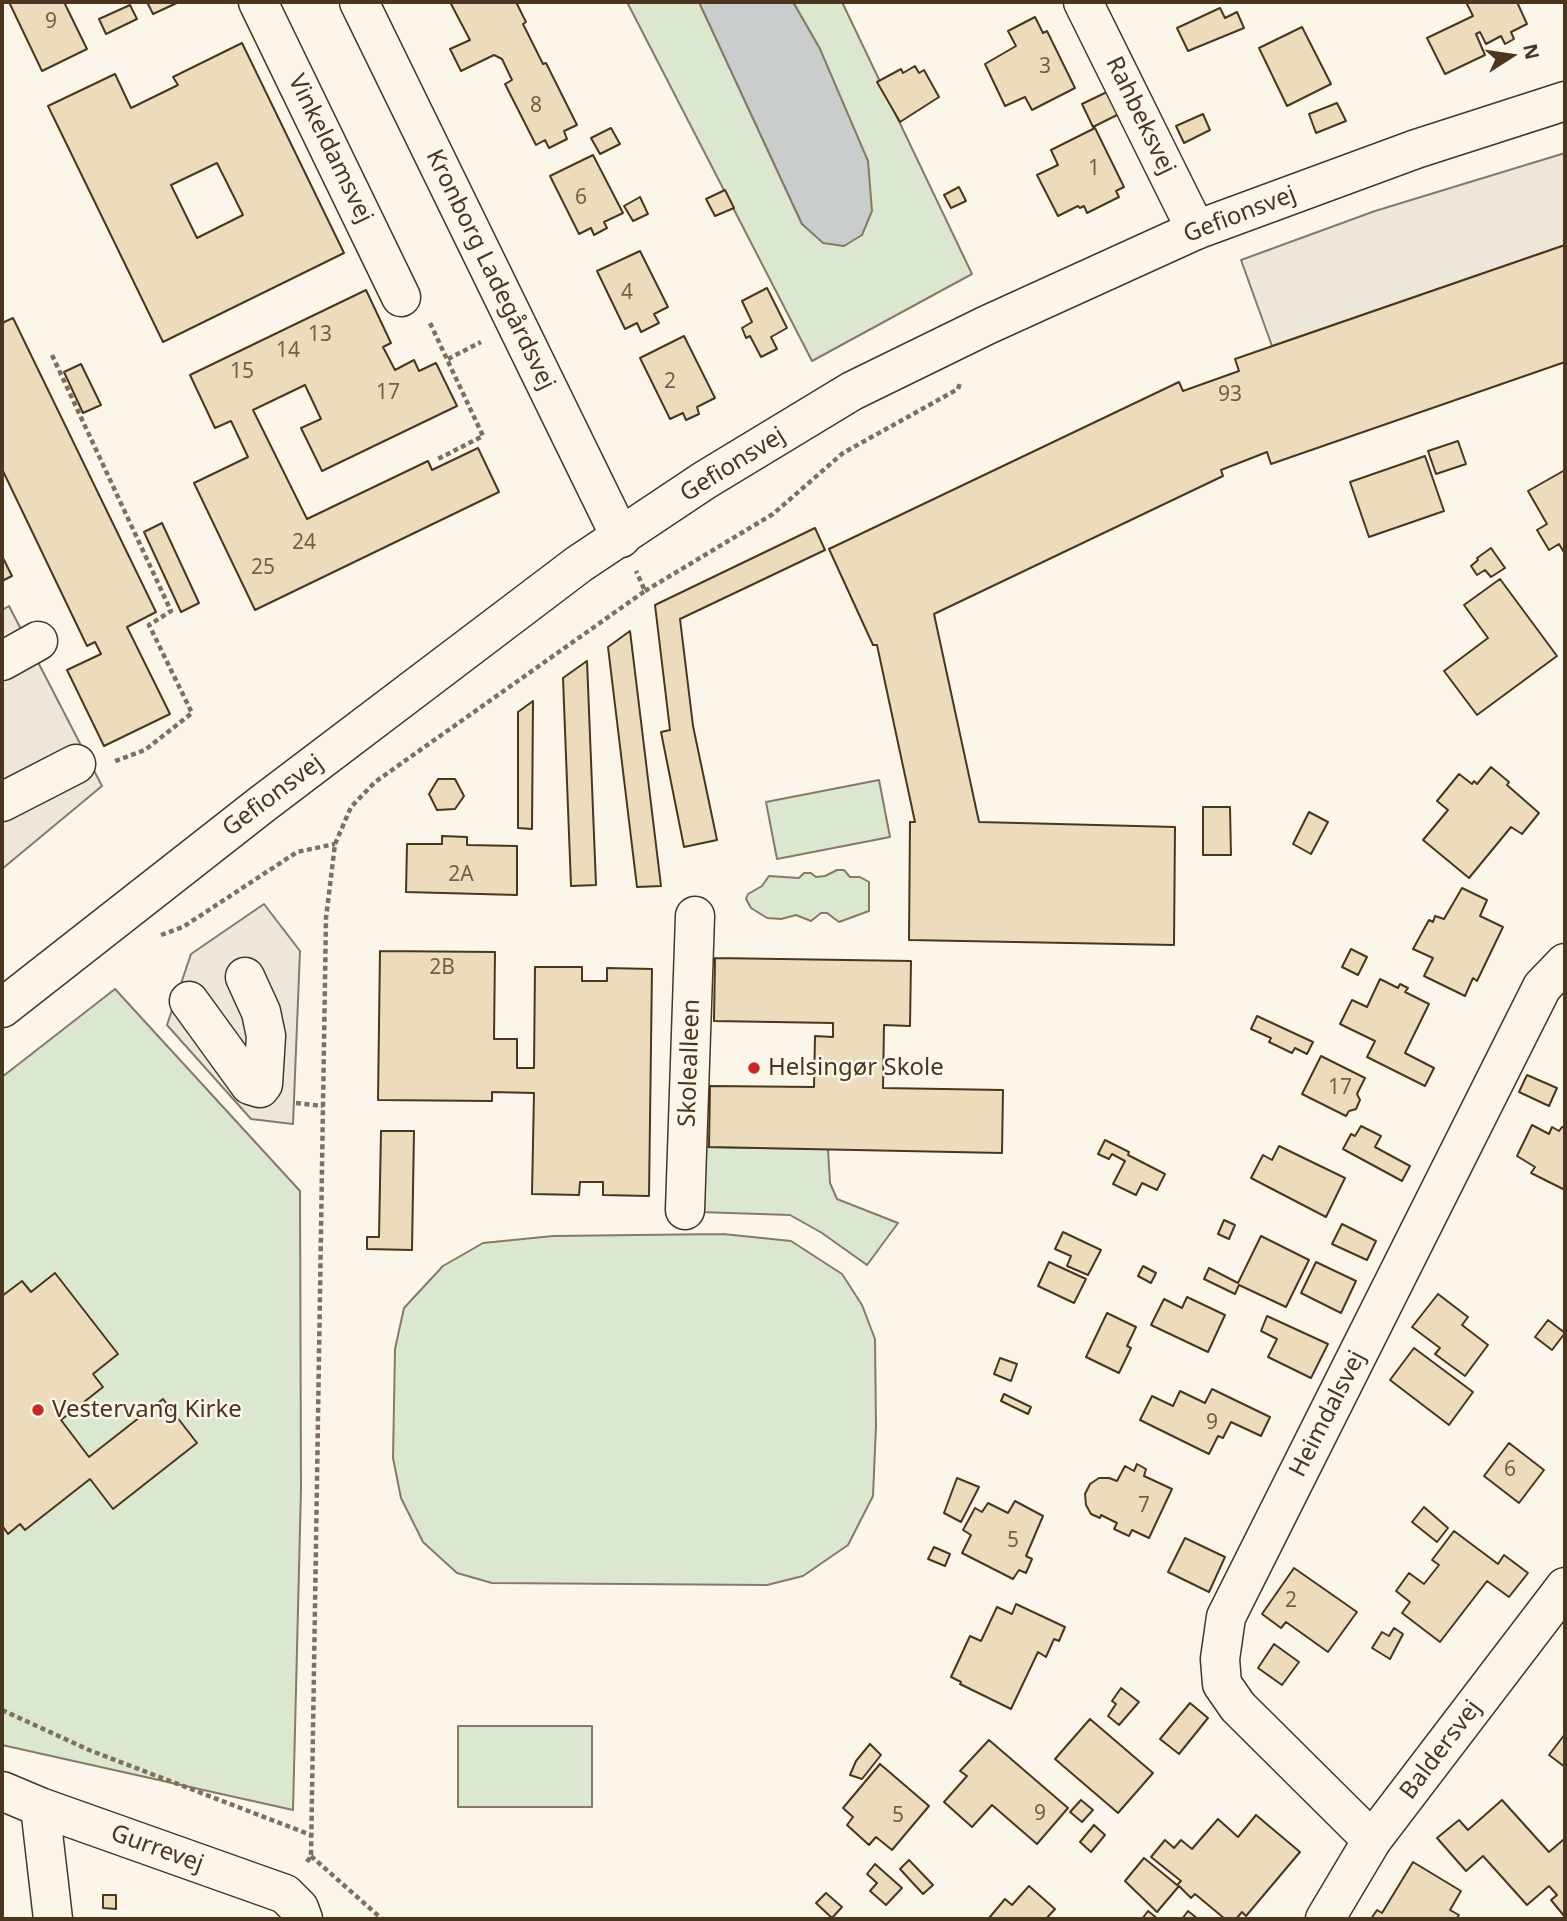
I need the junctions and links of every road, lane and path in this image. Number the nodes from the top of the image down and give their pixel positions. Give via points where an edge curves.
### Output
1 (258, 2) edge
2 (359, 2) edge
3 (1083, 2) edge
4 (1565, 101) edge
5 (1196, 230) junction
6 (401, 297) joint
7 (473, 345) dead end
8 (52, 355) dead end
9 (447, 359) junction
10 (962, 379) dead end
11 (438, 459) dead end
12 (621, 538) junction
13 (645, 592) junction
14 (38, 641) dead end
15 (2, 661) edge
16 (76, 764) joint
17 (2, 802) edge
18 (335, 844) junction
19 (695, 916) dead end
20 (156, 937) dead end
21 (1565, 963) edge
22 (245, 977) dead end
23 (189, 1001) dead end
24 (2, 1008) edge
25 (685, 1210) dead end
26 (1565, 1587) edge
27 (2, 1710) edge
28 (2, 1790) edge
29 (40, 1807) junction
30 (311, 1835) junction
31 (1372, 1840) junction
32 (310, 1856) junction
33 (294, 1907) edge
34 (53, 1919) edge
35 (383, 1919) edge
36 (1325, 1919) edge

1 - 6 street, Vinkeldamsvej
2 - 12 street, Kronborg Ladegårdsvej
3 - 5 street, Rahbeksvej
4 - 5 street, Gefionsvej via 1416,149
5 - 12 street, Gefionsvej via 852,391 705,480
6 - 9 path via 429,320
7 - 9 path
8 - 16 path via 171,611 149,625 192,713 145,750 97,768
9 - 11 path via 483,436
10 - 13 path via 958,389 843,453 773,514
12 - 13 path
12 - 24 street, Gefionsvej via 579,564 282,788
13 - 18 path via 374,782 351,807
14 - 15 street
16 - 17 street
18 - 20 path via 298,852 183,928
18 - 30 path via 326,918
19 - 25 street, Skolealleen
21 - 31 street, Heimdalsvej via 1542,987 1226,1617 1222,1684 1238,1707
22 - 23 street via 261,1012 265,1036 260,1088 250,1085
26 - 31 street, Baldersvej
27 - 30 path via 89,1750
28 - 29 street, Gurrevej
29 - 33 street, Gurrevej
29 - 34 street
30 - 32 path
31 - 36 street, Baldersvej
32 - 33 path
32 - 35 path

